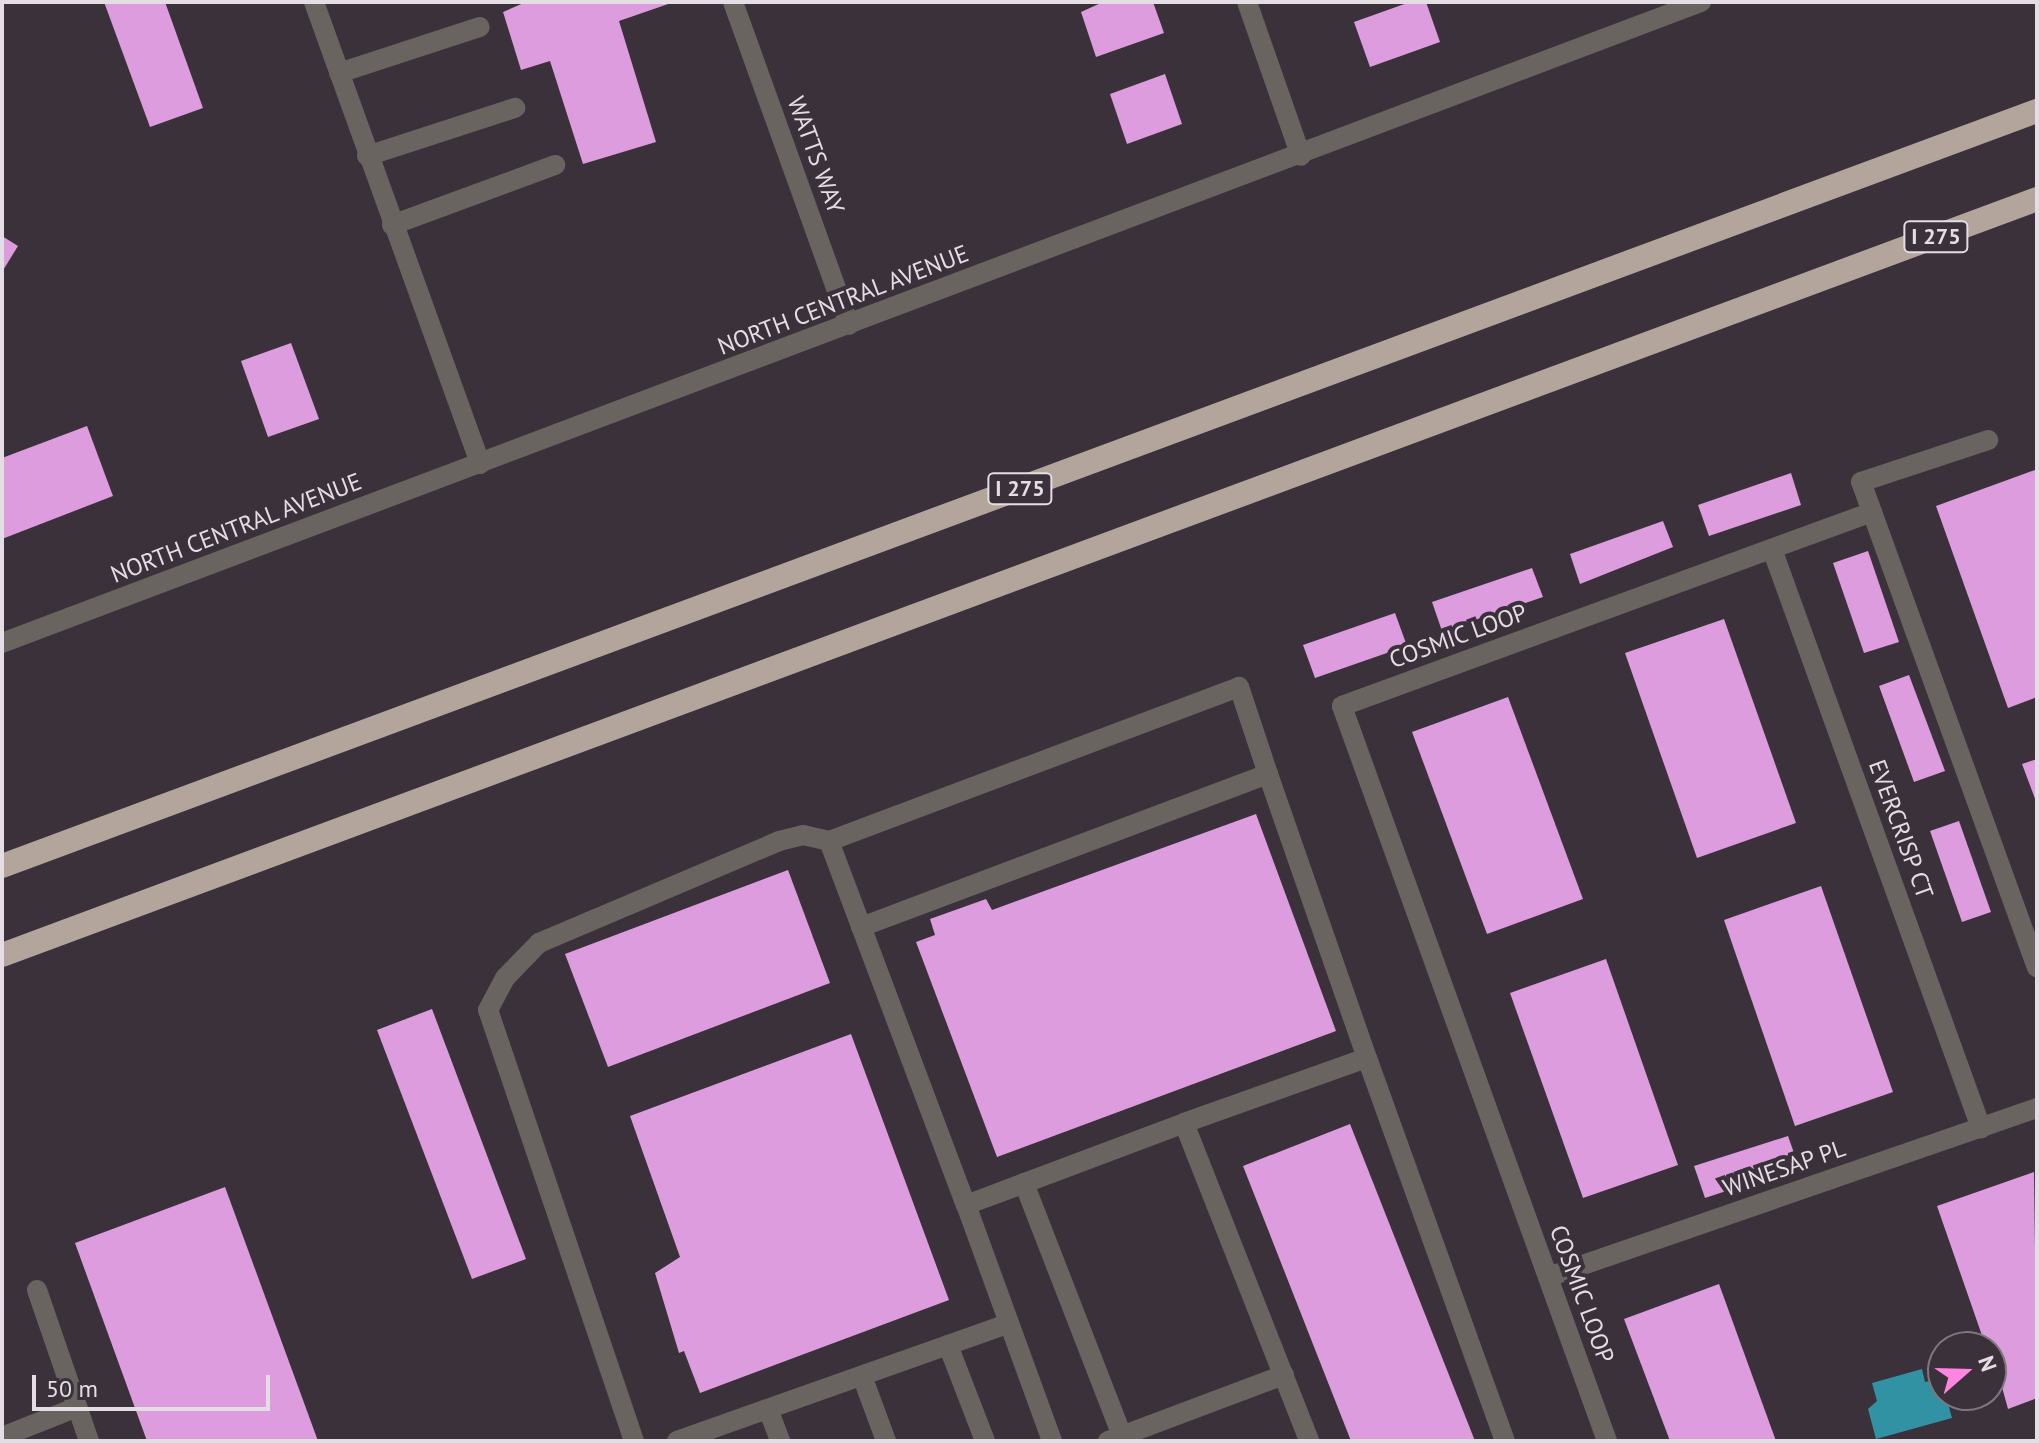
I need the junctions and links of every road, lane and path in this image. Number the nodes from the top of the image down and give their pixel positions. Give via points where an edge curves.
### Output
1 (314, 2) edge
2 (733, 2) edge
3 (1247, 2) edge
4 (1701, 2) edge
5 (480, 27) dead end
6 (339, 73) junction
7 (515, 108) dead end
8 (2037, 111) edge
9 (367, 156) junction
10 (1301, 156) junction
11 (555, 165) dead end
12 (2037, 199) edge
13 (392, 225) junction
14 (849, 325) junction
15 (1988, 440) dead end
16 (480, 464) junction
17 (1872, 512) junction
18 (1772, 549) junction
19 (2, 643) edge
20 (1268, 774) junction
21 (829, 841) junction
22 (2, 866) edge
23 (861, 927) junction
24 (2, 955) edge
25 (2037, 967) edge
26 (1367, 1058) junction
27 (2037, 1108) edge
28 (1184, 1123) junction
29 (1981, 1128) junction
30 (1024, 1183) junction
31 (966, 1205) junction
32 (1548, 1277) junction
33 (37, 1290) dead end
34 (1007, 1324) junction
35 (948, 1345) junction
36 (1284, 1375) junction
37 (862, 1376) junction
38 (77, 1407) junction
39 (768, 1409) junction
40 (2, 1437) edge
41 (1118, 1439) edge
42 (89, 1441) edge
43 (634, 1441) edge
44 (677, 1441) edge
45 (780, 1441) edge
46 (886, 1441) edge
47 (985, 1441) edge
48 (1052, 1441) edge
49 (1309, 1441) edge
50 (1505, 1441) edge
51 (1607, 1441) edge

1 - 6 street
2 - 14 street, WATTS WAY
3 - 10 street
4 - 10 street, NORTH CENTRAL AVENUE
5 - 6 street
6 - 9 street
7 - 9 street
8 - 22 highway, I 275
9 - 13 street
10 - 14 street, NORTH CENTRAL AVENUE
11 - 13 street
12 - 24 highway, I 275
13 - 16 street
14 - 16 street, NORTH CENTRAL AVENUE
15 - 17 street via 1861,482
16 - 19 street, NORTH CENTRAL AVENUE
17 - 18 street, COSMIC LOOP
17 - 25 street
18 - 29 street, EVERCRISP CT
18 - 32 street, COSMIC LOOP via 1342,706
20 - 21 street via 1239,687
20 - 23 street
20 - 26 street
21 - 23 street
21 - 43 street via 803,835 779,841 539,943 505,978 488,1010
23 - 31 street
26 - 28 street
26 - 50 street
27 - 29 street, WINESAP PL
28 - 30 street
28 - 36 street
29 - 32 street, WINESAP PL
30 - 31 street
30 - 41 street
31 - 34 street
32 - 51 street, COSMIC LOOP
33 - 38 street
34 - 35 street
34 - 48 street
35 - 37 street
35 - 47 street
36 - 41 street
36 - 49 street
37 - 39 street
37 - 46 street
38 - 40 street
38 - 42 street
39 - 44 street
39 - 45 street

